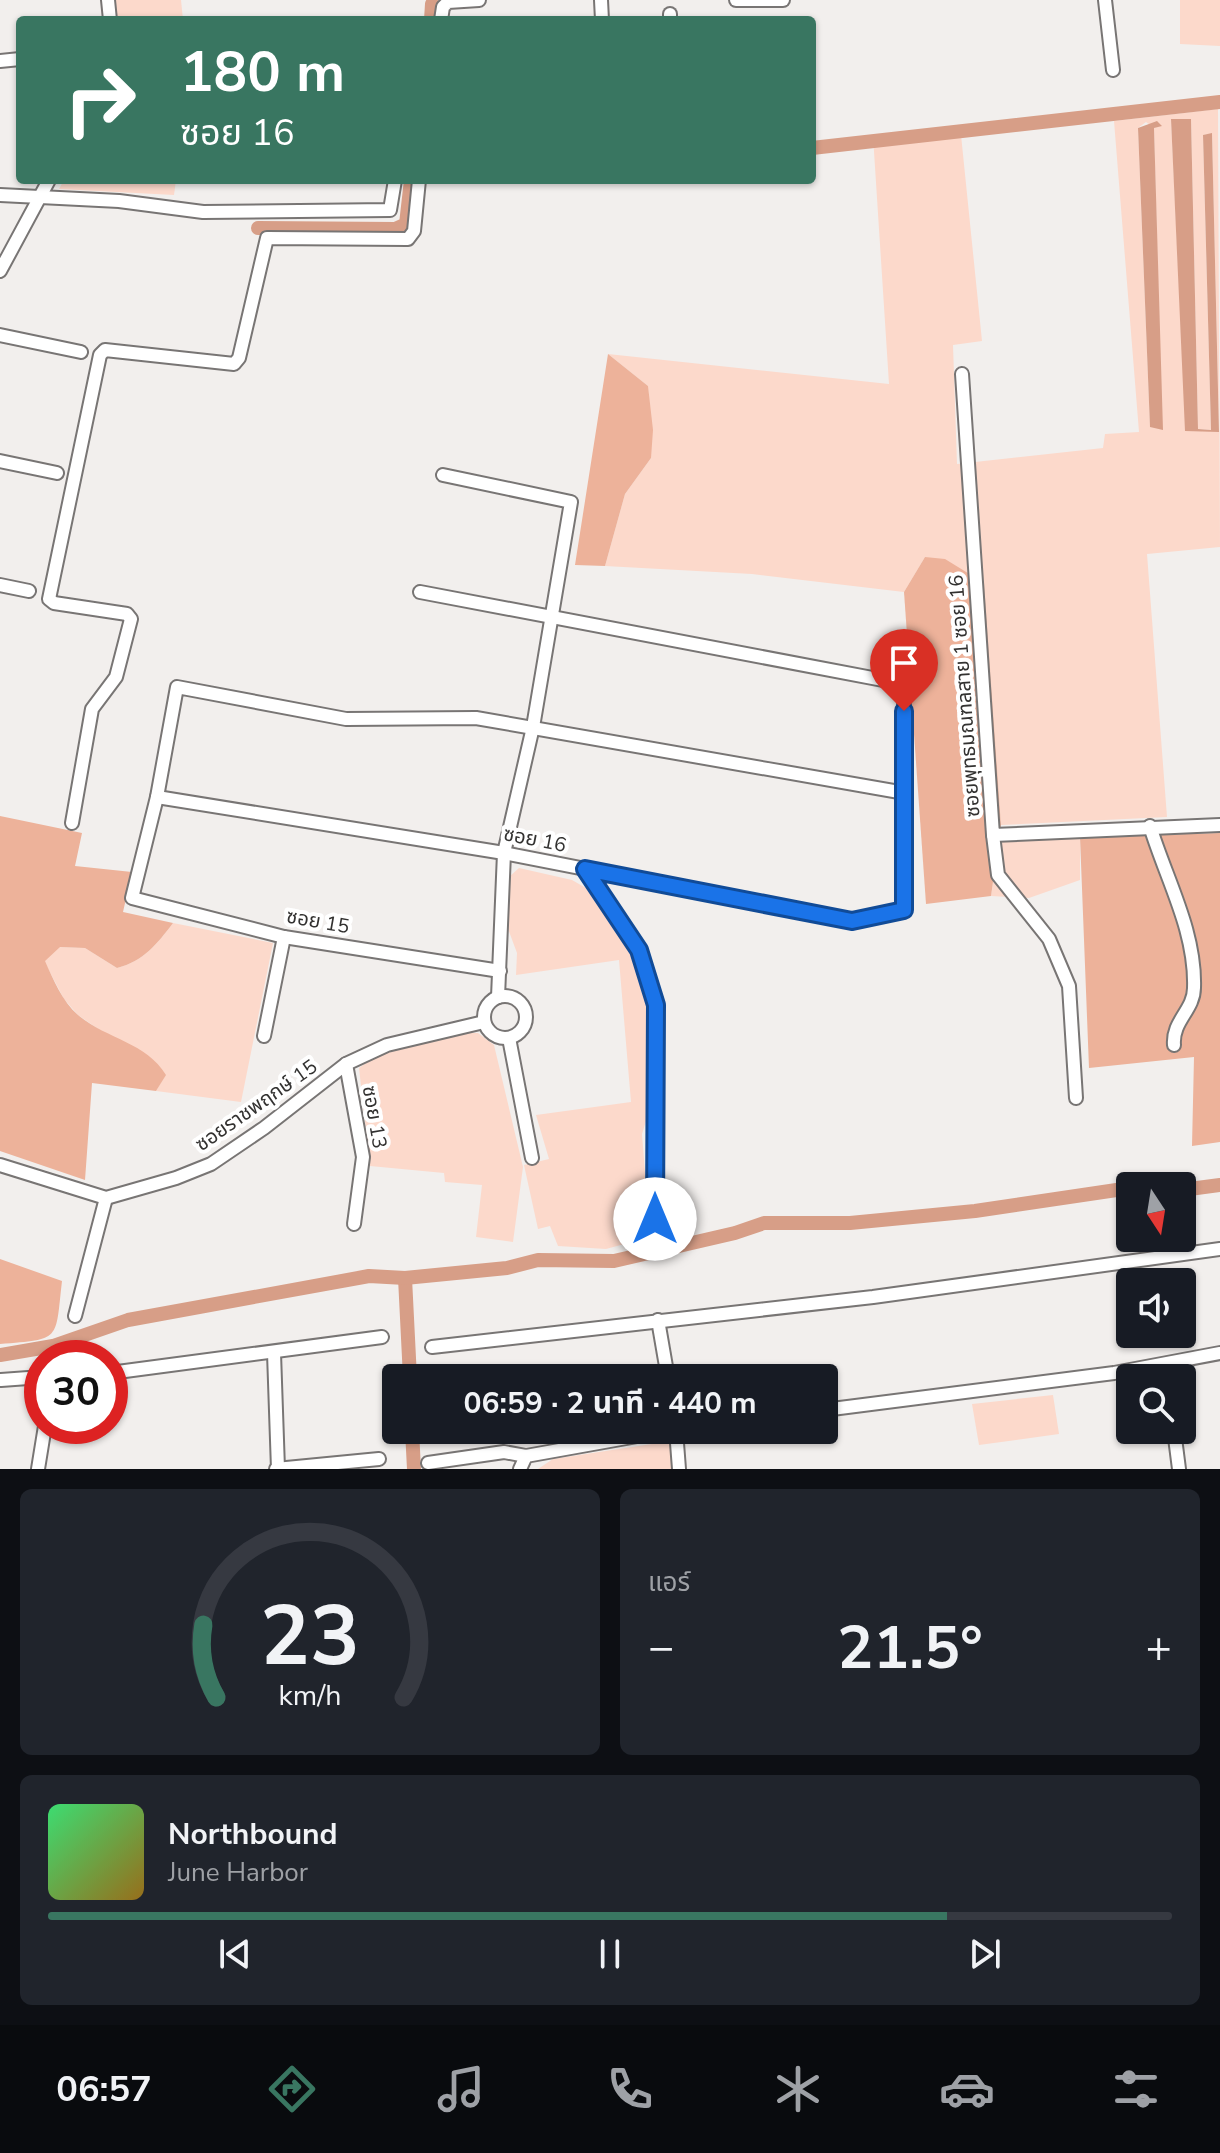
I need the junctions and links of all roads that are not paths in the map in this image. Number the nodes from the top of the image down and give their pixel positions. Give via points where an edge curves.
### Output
1 (479, 0) edge
2 (736, 0) edge
3 (783, 0) edge
4 (1105, 0) edge
5 (442, 16) edge
6 (1113, 70) dead end
7 (47, 184) edge
8 (394, 184) edge
9 (419, 184) edge
10 (41, 194) junction
11 (0, 195) edge
12 (0, 271) edge
13 (0, 335) edge
14 (81, 352) dead end
15 (962, 374) dead end
16 (0, 461) edge
17 (57, 473) dead end
18 (443, 475) dead end
19 (0, 585) edge
20 (29, 591) dead end
21 (420, 592) dead end
22 (553, 619) junction
23 (533, 727) junction
24 (905, 793) junction
25 (157, 797) junction
26 (72, 823) dead end
27 (1220, 825) edge
28 (1150, 826) junction
29 (993, 835) junction
30 (504, 853) junction
31 (585, 869) junction
32 (284, 937) junction
33 (500, 971) junction
34 (498, 997) junction
35 (484, 1022) junction
36 (264, 1036) dead end
37 (509, 1038) junction
38 (1174, 1045) dead end
39 (346, 1064) junction
40 (1076, 1098) dead end
41 (532, 1158) dead end
42 (0, 1165) edge
43 (106, 1198) junction
44 (655, 1219) dead end
45 (354, 1224) dead end
46 (1220, 1249) edge
47 (75, 1316) dead end
48 (658, 1320) junction
49 (382, 1337) dead end
50 (432, 1347) dead end
51 (274, 1353) junction
52 (1220, 1353) edge
53 (666, 1364) edge
54 (1172, 1364) edge
55 (128, 1371) edge
56 (1116, 1377) edge
57 (24, 1378) edge
58 (1, 1380) edge
59 (838, 1408) edge
60 (42, 1444) edge
61 (594, 1444) edge
62 (676, 1444) edge
63 (1176, 1444) edge
64 (526, 1456) junction
65 (379, 1459) dead end
66 (428, 1463) dead end
67 (38, 1469) edge
68 (277, 1469) edge
69 (520, 1469) edge
70 (679, 1469) edge
71 (1179, 1469) edge

1 - 5 street via 448,2
2 - 3 street
4 - 6 street
7 - 10 street
8 - 10 street via 390,210 203,212
9 - 26 street via 414,231 408,239 267,238 234,364 105,350 100,355 49,599 131,619 116,677 92,709
10 - 11 street
10 - 12 street
13 - 14 street
15 - 29 street, ซอยพุทธมณฑลสาย 1 ซอย 16
16 - 17 street
18 - 22 street via 571,502
19 - 20 street
21 - 22 street
22 - 23 street
22 - 24 street via 904,684
23 - 24 street
23 - 25 street via 476,718 346,719 177,687
23 - 30 street
24 - 31 street, ซอย 16 via 904,910 852,921
25 - 30 street, ซอย 16
25 - 32 street, ซอย 15 via 132,898
27 - 28 street, ซอยพุทธมณฑลสาย 1 ซอย 16
28 - 29 street, ซอยพุทธมณฑลสาย 1 ซอย 16
28 - 38 street via 1189,931 1192,956 1194,996 1175,1026
29 - 40 street via 998,875 1049,939 1069,986
30 - 31 street, ซอย 16
30 - 33 street
31 - 44 street via 639,950 656,1005
32 - 33 street, ซอย 15
32 - 36 street
33 - 34 street
34 - 35 street via 485,1010
34 - 37 street via 512,997 525,1012 524,1025
35 - 37 street via 497,1036
35 - 39 street, ซอยราชพฤกษ์ 15 via 387,1045
37 - 41 street
39 - 43 street, ซอยราชพฤกษ์ 15 via 319,1089 211,1164
39 - 45 street, ซอย 13 via 363,1157
42 - 43 street
43 - 47 street
46 - 48 street via 873,1297
48 - 50 street
48 - 53 street
49 - 51 street
51 - 55 street
51 - 68 street
52 - 54 street via 1181,1357
56 - 59 street
57 - 58 street
60 - 67 street
61 - 64 street
62 - 70 street
63 - 71 street
64 - 66 street via 504,1452
64 - 69 street
65 - 68 street

